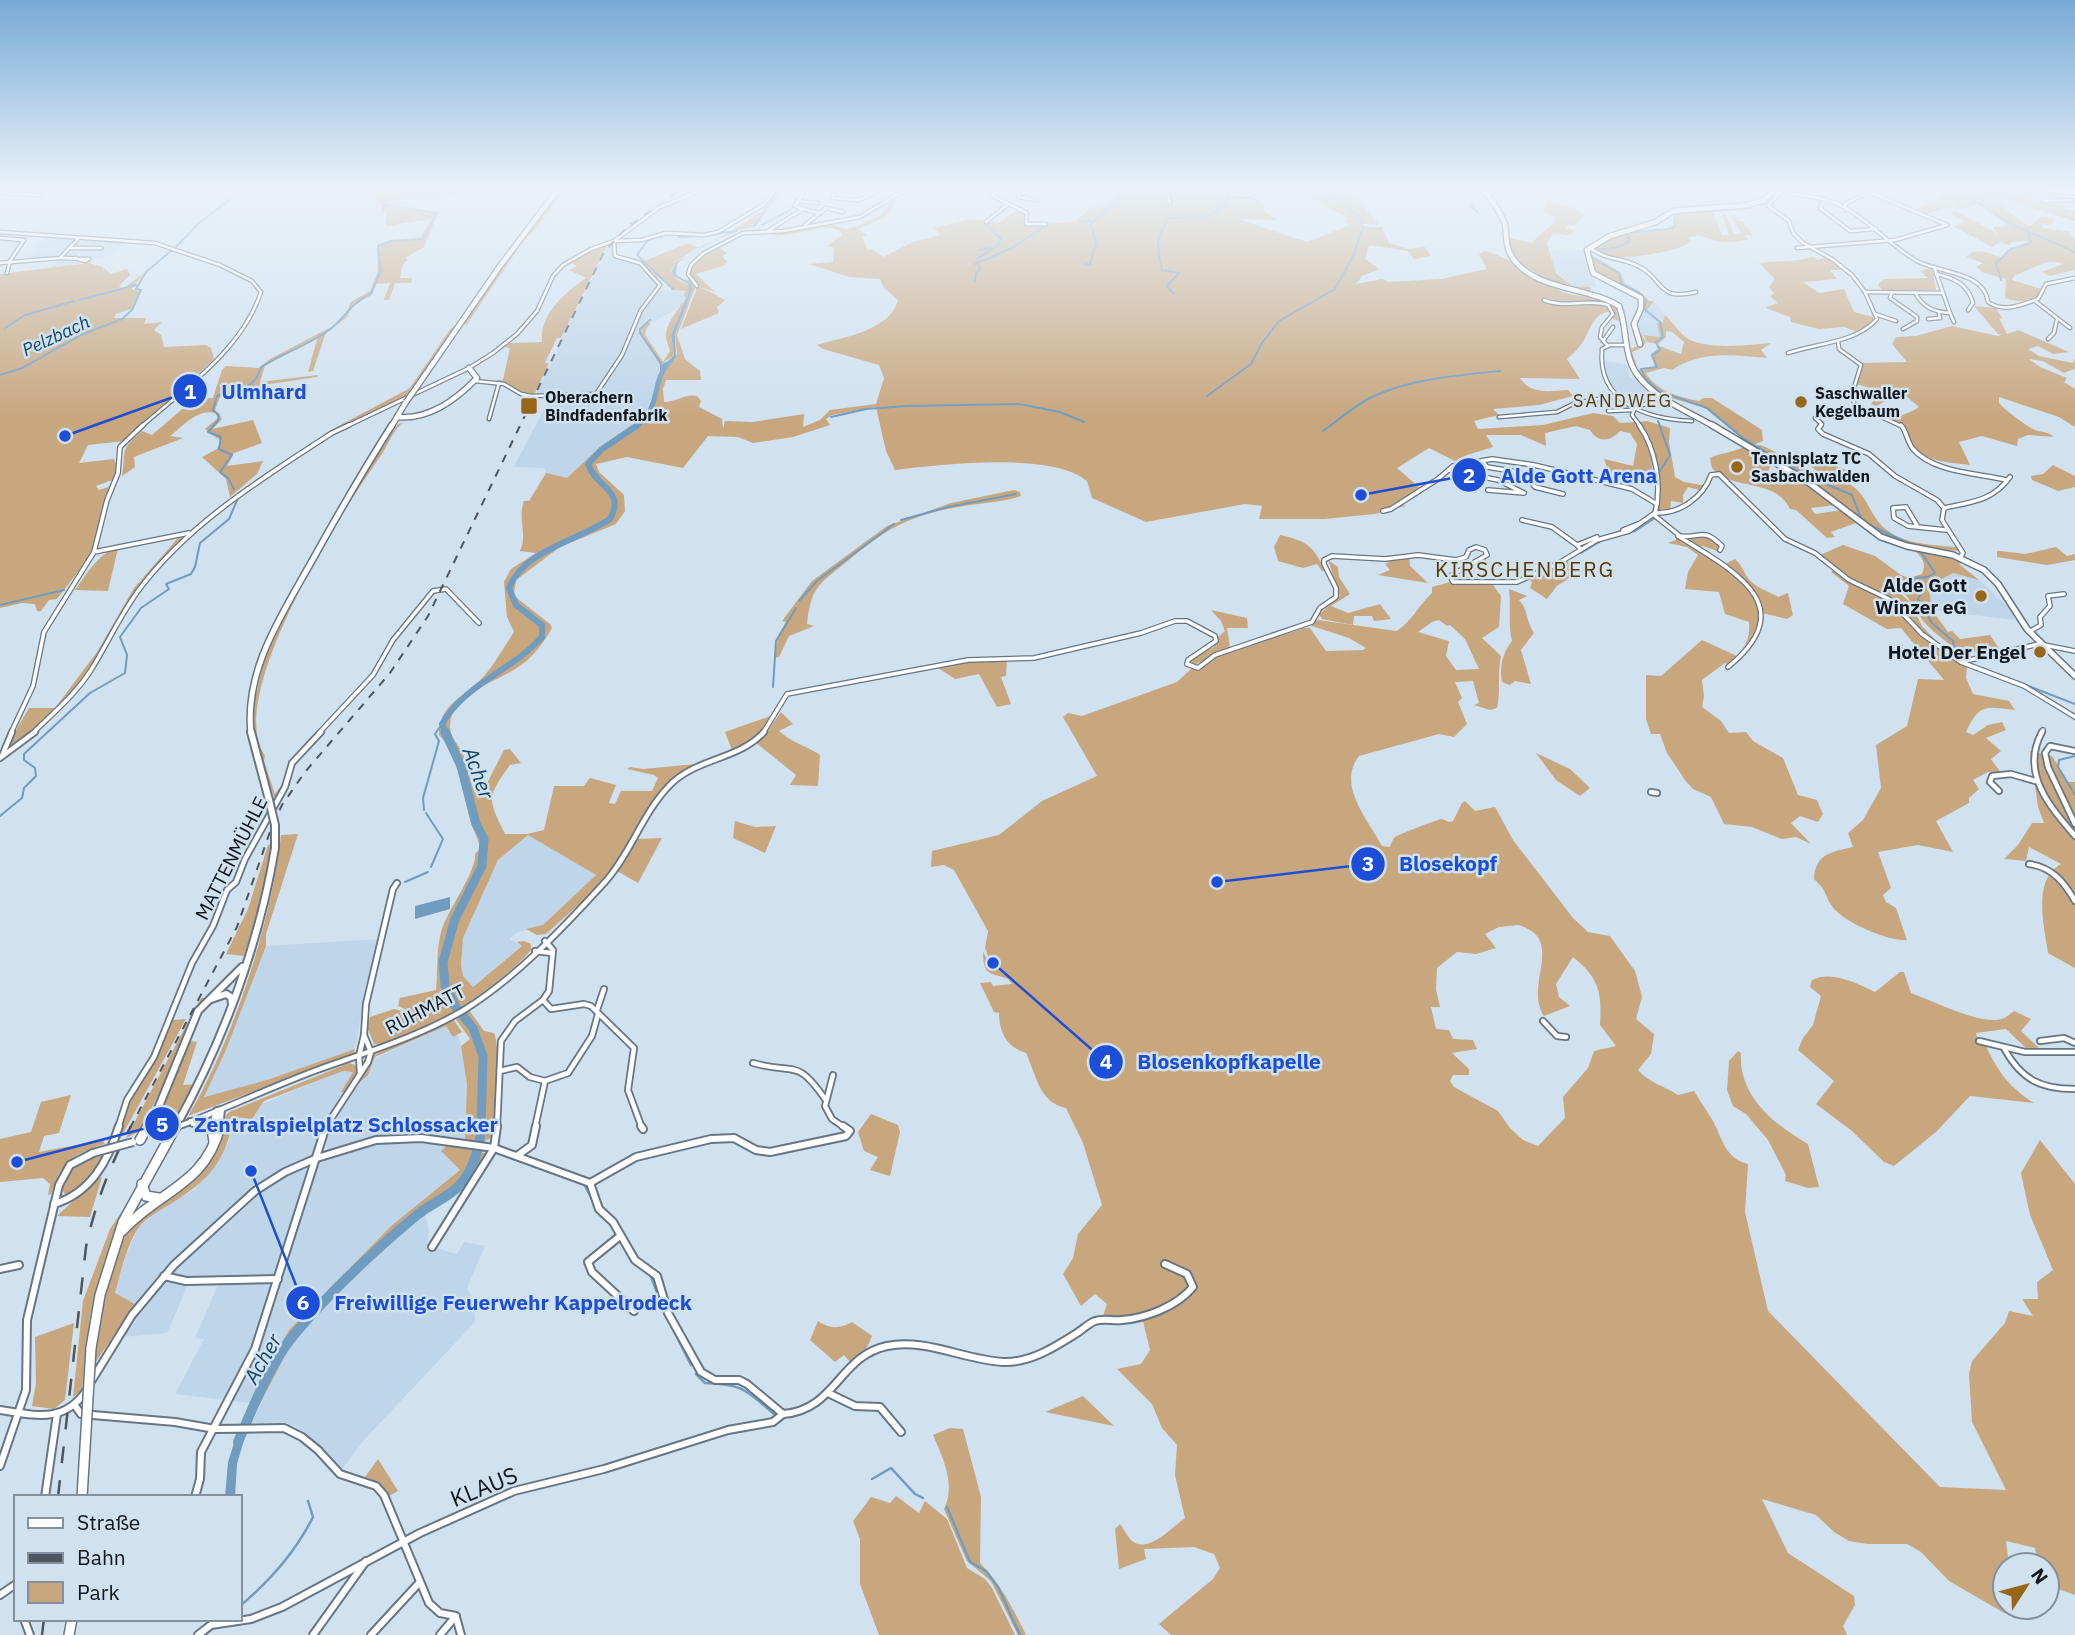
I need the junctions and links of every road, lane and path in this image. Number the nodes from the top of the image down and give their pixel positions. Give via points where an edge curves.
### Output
1 (9, 264) edge
2 (218, 264) edge
3 (501, 264) edge
4 (565, 264) edge
5 (641, 264) edge
6 (692, 264) edge
7 (1518, 264) edge
8 (1590, 264) edge
9 (1635, 264) edge
10 (1840, 264) edge
11 (1927, 264) edge
12 (1934, 267) junction
13 (7, 273) dead end
14 (1935, 274) junction
15 (2075, 278) edge
16 (697, 286) dead end
17 (1696, 292) dead end
18 (1865, 292) junction
19 (1892, 292) junction
20 (1916, 292) junction
21 (1942, 293) junction
22 (1544, 300) dead end
23 (2034, 301) junction
24 (1968, 310) dead end
25 (1938, 313) junction
26 (1950, 313) junction
27 (1875, 314) junction
28 (1928, 319) dead end
29 (2057, 319) junction
30 (1896, 321) dead end
31 (1954, 322) dead end
32 (1613, 327) dead end
33 (2070, 328) dead end
34 (1903, 329) dead end
35 (2048, 339) dead end
36 (1840, 340) junction
37 (1603, 341) junction
38 (1608, 346) junction
39 (1626, 346) junction
40 (1788, 353) dead end
41 (469, 368) junction
42 (475, 381) junction
43 (499, 383) junction
44 (1617, 396) junction
45 (1661, 397) junction
46 (1634, 409) junction
47 (1608, 411) dead end
48 (398, 415) junction
49 (419, 415) junction
50 (1499, 417) dead end
51 (408, 418) junction
52 (1815, 418) dead end
53 (489, 419) dead end
54 (1692, 421) dead end
55 (390, 429) junction
56 (1483, 462) junction
57 (1448, 470) junction
58 (2010, 477) dead end
59 (2006, 480) junction
60 (1488, 490) dead end
61 (1563, 494) dead end
62 (1901, 499) dead end
63 (1657, 504) junction
64 (1906, 507) junction
65 (1944, 508) junction
66 (1383, 511) dead end
67 (1655, 514) junction
68 (1522, 520) dead end
69 (1638, 524) dead end
70 (1918, 527) junction
71 (1946, 530) junction
72 (190, 533) junction
73 (1678, 536) junction
74 (1788, 541) junction
75 (1577, 545) junction
76 (1786, 547) dead end
77 (1581, 550) junction
78 (1720, 550) dead end
79 (94, 552) junction
80 (1960, 558) junction
81 (2064, 594) dead end
82 (479, 623) dead end
83 (2029, 632) junction
84 (2041, 644) junction
85 (2075, 651) edge
86 (1963, 662) junction
87 (1728, 667) dead end
88 (2075, 676) edge
89 (2075, 717) edge
90 (2043, 730) dead end
91 (2075, 751) edge
92 (1, 757) edge
93 (2035, 780) junction
94 (1999, 791) dead end
95 (2075, 824) edge
96 (2075, 836) edge
97 (2029, 864) dead end
98 (397, 883) dead end
99 (2075, 901) edge
100 (545, 941) junction
101 (535, 952) junction
102 (552, 953) junction
103 (247, 959) junction
104 (604, 989) dead end
105 (543, 1000) junction
106 (204, 1004) junction
107 (232, 1007) junction
108 (598, 1012) junction
109 (1544, 1021) dead end
110 (364, 1035) junction
111 (1566, 1037) dead end
112 (1979, 1041) dead end
113 (2040, 1041) dead end
114 (2075, 1043) edge
115 (2005, 1049) junction
116 (371, 1052) junction
117 (2075, 1052) edge
118 (359, 1056) junction
119 (753, 1063) dead end
120 (500, 1072) junction
121 (360, 1074) junction
122 (834, 1075) dead end
123 (545, 1081) junction
124 (2075, 1089) edge
125 (826, 1100) junction
126 (219, 1110) junction
127 (157, 1111) junction
128 (203, 1120) junction
129 (190, 1122) joint
130 (212, 1128) junction
131 (643, 1129) dead end
132 (160, 1133) junction
133 (136, 1141) junction
134 (213, 1147) junction
135 (494, 1148) junction
136 (516, 1156) junction
137 (317, 1158) junction
138 (590, 1183) junction
139 (142, 1184) junction
140 (171, 1194) junction
141 (54, 1204) junction
142 (621, 1236) junction
143 (117, 1238) junction
144 (432, 1247) dead end
145 (1165, 1264) dead end
146 (19, 1265) dead end
147 (0, 1269) edge
148 (164, 1276) junction
149 (278, 1279) junction
150 (634, 1311) dead end
151 (828, 1393) junction
152 (76, 1407) junction
153 (0, 1410) edge
154 (20, 1413) junction
155 (57, 1414) junction
156 (783, 1414) junction
157 (215, 1429) junction
158 (901, 1432) dead end
159 (0, 1465) edge
160 (45, 1495) edge
161 (82, 1495) edge
162 (196, 1495) edge
163 (404, 1542) junction
164 (366, 1560) junction
165 (419, 1583) junction
166 (456, 1616) junction
167 (242, 1620) edge
168 (238, 1621) edge
169 (198, 1635) edge
170 (313, 1635) edge
171 (371, 1635) edge
172 (440, 1635) edge
173 (461, 1635) edge

1 - 13 street
2 - 79 street via 247,278 261,292 243,330 226,350 120,447 118,473
3 - 48 main road, bridge
4 - 41 street via 553,276 544,300 527,323
5 - 43 street via 660,285 641,310 622,355 596,394 531,396
6 - 16 street via 689,278
7 - 39 main road via 1548,282 1614,302 1623,316
8 - 39 main road via 1593,273 1641,298 1642,308 1634,324 1640,344
9 - 17 street via 1657,287 1674,296
10 - 18 street
11 - 12 street
12 - 14 street
12 - 23 street via 1978,285 1996,308 2010,309
14 - 21 street
14 - 24 street via 1953,278 1970,293 1973,303
15 - 23 street via 2046,284
18 - 19 street
18 - 27 street
19 - 20 street
19 - 34 street via 1890,298 1917,317
20 - 21 street
20 - 25 street via 1917,299
21 - 26 street
22 - 37 street via 1556,305 1591,301 1608,305 1614,314 1600,332
23 - 29 street
25 - 26 street
25 - 28 street via 1940,317
26 - 31 street
27 - 30 street
27 - 36 street via 1874,324
29 - 33 street
29 - 35 street
32 - 37 street
36 - 40 street
36 - 59 street via 1836,342 1839,349 1862,368 1854,404 1903,426 1913,450 1924,456
37 - 38 street
38 - 39 street
38 - 44 street via 1602,349 1600,369
39 - 45 main road via 1639,380
41 - 42 main road via 477,374
41 - 72 street via 302,449
42 - 43 street
42 - 49 main road
43 - 53 street
44 - 46 street
44 - 50 street via 1575,403 1557,412
45 - 46 street
45 - 80 main road via 1808,482 1881,537
46 - 47 street
46 - 54 street via 1664,420
46 - 63 street via 1632,415 1649,441
48 - 49 main road
48 - 51 main road
48 - 55 main road
49 - 51 main road
51 - 55 main road
52 - 65 street via 1822,424 1818,429 1823,434 1855,446
55 - 103 main road, bridge via 296,590 260,664 250,702 250,731 275,825 275,848
56 - 57 street
56 - 61 street via 1487,467 1526,476 1541,489
56 - 63 street via 1492,459 1553,469 1632,489
57 - 60 street via 1498,480 1524,493
57 - 66 street
58 - 59 street
59 - 65 street via 1988,499
62 - 64 street
63 - 67 street
64 - 70 street
64 - 70 street via 1893,508 1894,518
65 - 71 street via 1941,515
67 - 73 street
67 - 74 street via 1675,513 1707,488 1711,475 1718,474
67 - 77 street via 1641,526
68 - 75 street via 1552,527
69 - 75 street
70 - 71 street
71 - 80 street via 1964,553
72 - 79 street
72 - 92 street via 139,589 90,672 66,701
73 - 78 street via 1705,534 1718,541
73 - 87 street via 1730,570 1757,596 1760,622 1755,638
74 - 76 street
74 - 86 street via 1889,598 1922,634
75 - 77 street
77 - 100 street, RUHMATT via 1517,582 1491,584 1457,584 1450,579 1487,555 1481,548 1472,548 1466,557 1456,560 1418,555 1385,559 1332,556 1324,564 1336,597 1323,605 1308,625 1215,655 1198,668 1187,664 1188,660 1210,647 1215,636 1187,621 1175,621 1034,658 968,660 793,691 756,741 696,765 672,782 608,879
79 - 92 street via 44,632 33,686
80 - 83 main road via 1994,580
81 - 83 street via 2048,596 2050,606 2040,617 2041,625
82 - 141 street, MATTENMÜHLE via 446,589 433,591 393,640 373,675 292,763 285,787 192,963 154,1057 127,1100 99,1172 71,1199
83 - 84 main road
84 - 85 street
84 - 86 street
84 - 88 main road
86 - 89 street via 2024,686
90 - 93 street via 2032,753
91 - 95 street via 2050,746 2045,753
93 - 94 street via 2011,774 1992,776 1990,782
93 - 96 street
97 - 99 street via 2050,869
98 - 110 street via 366,1004
100 - 101 street, RUHMATT
100 - 102 street
101 - 102 street
101 - 116 street, RUHMATT via 455,1015
102 - 105 street via 551,985
103 - 106 main road
103 - 107 main road
104 - 108 street
105 - 108 street via 551,1009 584,1004
105 - 120 street via 505,1034 500,1045
106 - 107 main road via 226,994
106 - 127 main road
107 - 139 main road via 200,1083
108 - 123 street via 592,1036 568,1073
108 - 131 street via 635,1048 626,1083
109 - 111 street via 1557,1036
110 - 116 street
110 - 118 street
112 - 115 street
113 - 114 street via 2064,1038
115 - 117 street
115 - 124 street via 2014,1067 2036,1085 2048,1090
116 - 118 street, RUHMATT
116 - 121 street
118 - 121 street
118 - 126 street, RUHMATT
119 - 125 street via 798,1068 808,1074
120 - 123 street via 517,1067
120 - 135 street
121 - 137 street via 333,1111
122 - 125 street
123 - 136 street via 532,1145
125 - 138 street via 828,1113 850,1134 770,1152 734,1139 711,1139 636,1157
126 - 128 street, RUHMATT
126 - 130 main road
126 - 134 main road
127 - 132 main road
127 - 133 main road
128 - 129 main road
128 - 130 main road
129 - 132 street, bridge
130 - 134 main road
132 - 133 street
133 - 141 street, bridge via 76,1160 66,1170
134 - 140 main road via 201,1169
135 - 136 street
135 - 137 street via 421,1138 386,1139
135 - 144 street
136 - 138 street
137 - 148 street via 255,1191
137 - 149 street
138 - 142 street via 599,1209
139 - 140 main road via 149,1198
139 - 143 main road
140 - 143 main road via 138,1213
141 - 154 street via 27,1320 26,1390
142 - 150 street via 588,1262 592,1272
142 - 156 street via 635,1260 657,1276 668,1313 701,1372 715,1380 747,1384
143 - 161 main road, bridge via 91,1348
145 - 151 street, KLAUS via 1185,1271 1191,1279 1193,1287 1177,1303 1125,1320 1096,1321 1022,1361 920,1346 882,1346 844,1371
146 - 147 street
148 - 149 street via 186,1281
148 - 152 street via 119,1334
149 - 157 street via 255,1349
151 - 156 street, KLAUS via 803,1413
151 - 158 street via 855,1406 880,1407
152 - 155 street
152 - 157 street via 81,1414
153 - 154 street
154 - 155 street
154 - 159 street
155 - 160 street
156 - 163 street, KLAUS via 773,1422 728,1430 604,1469 514,1491
157 - 162 street via 198,1459
157 - 163 street via 284,1428 302,1437 340,1474 376,1486
163 - 164 street, KLAUS
163 - 165 street
164 - 167 street, KLAUS via 270,1612
164 - 170 street
165 - 166 street via 434,1609
165 - 171 street
166 - 172 street
166 - 173 street
168 - 169 street, KLAUS via 211,1625

